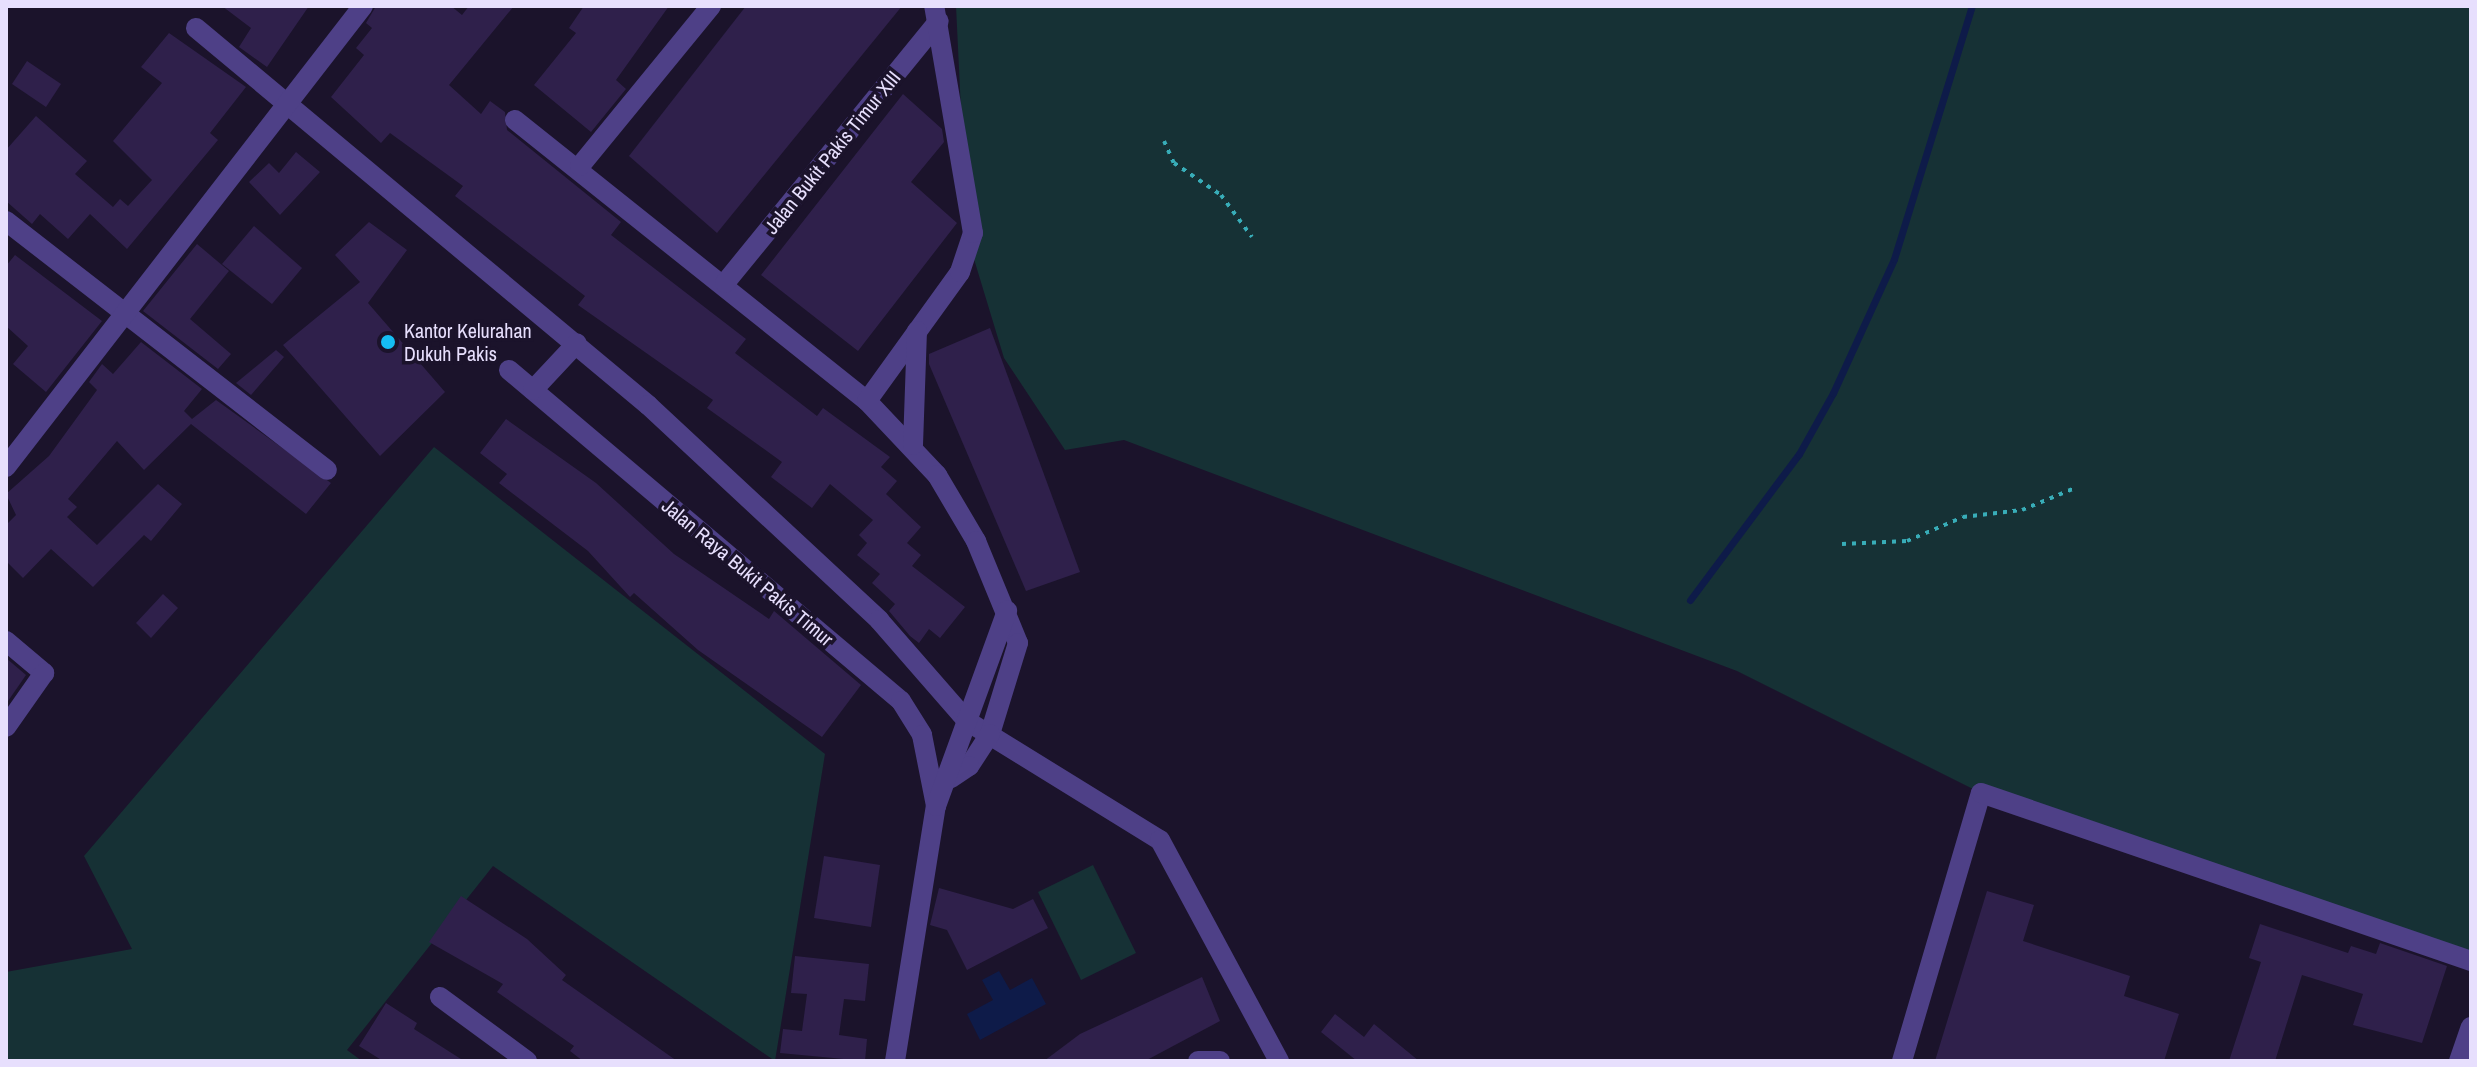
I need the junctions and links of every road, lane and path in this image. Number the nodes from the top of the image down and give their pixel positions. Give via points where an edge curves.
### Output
1 (363, 6) edge
2 (711, 6) edge
3 (937, 13) edge
4 (196, 28) dead end
5 (291, 102) junction
6 (515, 120) dead end
7 (1164, 141) dead end
8 (580, 166) junction
9 (6, 221) edge
10 (1252, 237) dead end
11 (725, 283) junction
12 (125, 312) junction
13 (917, 331) junction
14 (577, 343) junction
15 (509, 370) dead end
16 (533, 390) junction
17 (867, 401) junction
18 (913, 445) junction
19 (6, 467) edge
20 (327, 470) dead end
21 (2075, 488) dead end
22 (1842, 544) dead end
23 (1007, 611) junction
24 (6, 641) edge
25 (967, 721) junction
26 (6, 727) edge
27 (990, 734) junction
28 (951, 778) junction
29 (936, 806) junction
30 (2471, 961) edge
31 (440, 997) dead end
32 (2471, 1027) edge
33 (527, 1061) edge
34 (895, 1061) edge
35 (1198, 1061) edge
36 (1220, 1061) edge
37 (1279, 1061) edge
38 (1902, 1061) edge
39 (2459, 1061) edge

1 - 5 street
2 - 8 street
3 - 11 street, Jalan Bukit Pakis Timur XIII
3 - 13 street via 973,233 960,272
4 - 5 street
5 - 12 street
5 - 14 street
6 - 8 street, Jalan Raya Bukit Pakis Timur
7 - 10 path via 1174,163 1221,195
8 - 11 street, Jalan Raya Bukit Pakis Timur
9 - 12 street
11 - 17 street, Jalan Raya Bukit Pakis Timur
12 - 19 street
12 - 20 street
13 - 17 street
13 - 18 street
14 - 16 street
14 - 25 street via 879,620
15 - 16 street, Jalan Raya Bukit Pakis Timur
16 - 29 street, Jalan Raya Bukit Pakis Timur via 901,701 922,735
17 - 18 street, Jalan Raya Bukit Pakis Timur
18 - 23 street, Jalan Raya Bukit Pakis Timur via 976,541
21 - 22 path via 2022,510 1963,517 1907,541
23 - 25 street, Jalan Raya Bukit Pakis Timur
23 - 27 street, Jalan Raya Bukit Pakis Timur via 1017,658
24 - 26 street via 44,673
25 - 27 street
25 - 28 street, Jalan Raya Bukit Pakis Timur
27 - 28 street, Jalan Raya Bukit Pakis Timur via 969,766
27 - 37 street via 1160,840
28 - 29 street, Jalan Raya Bukit Pakis Timur
29 - 34 street, Jalan Raya Bukit Pakis Timur
30 - 38 street via 1981,793
31 - 33 street
32 - 39 street
35 - 36 street

